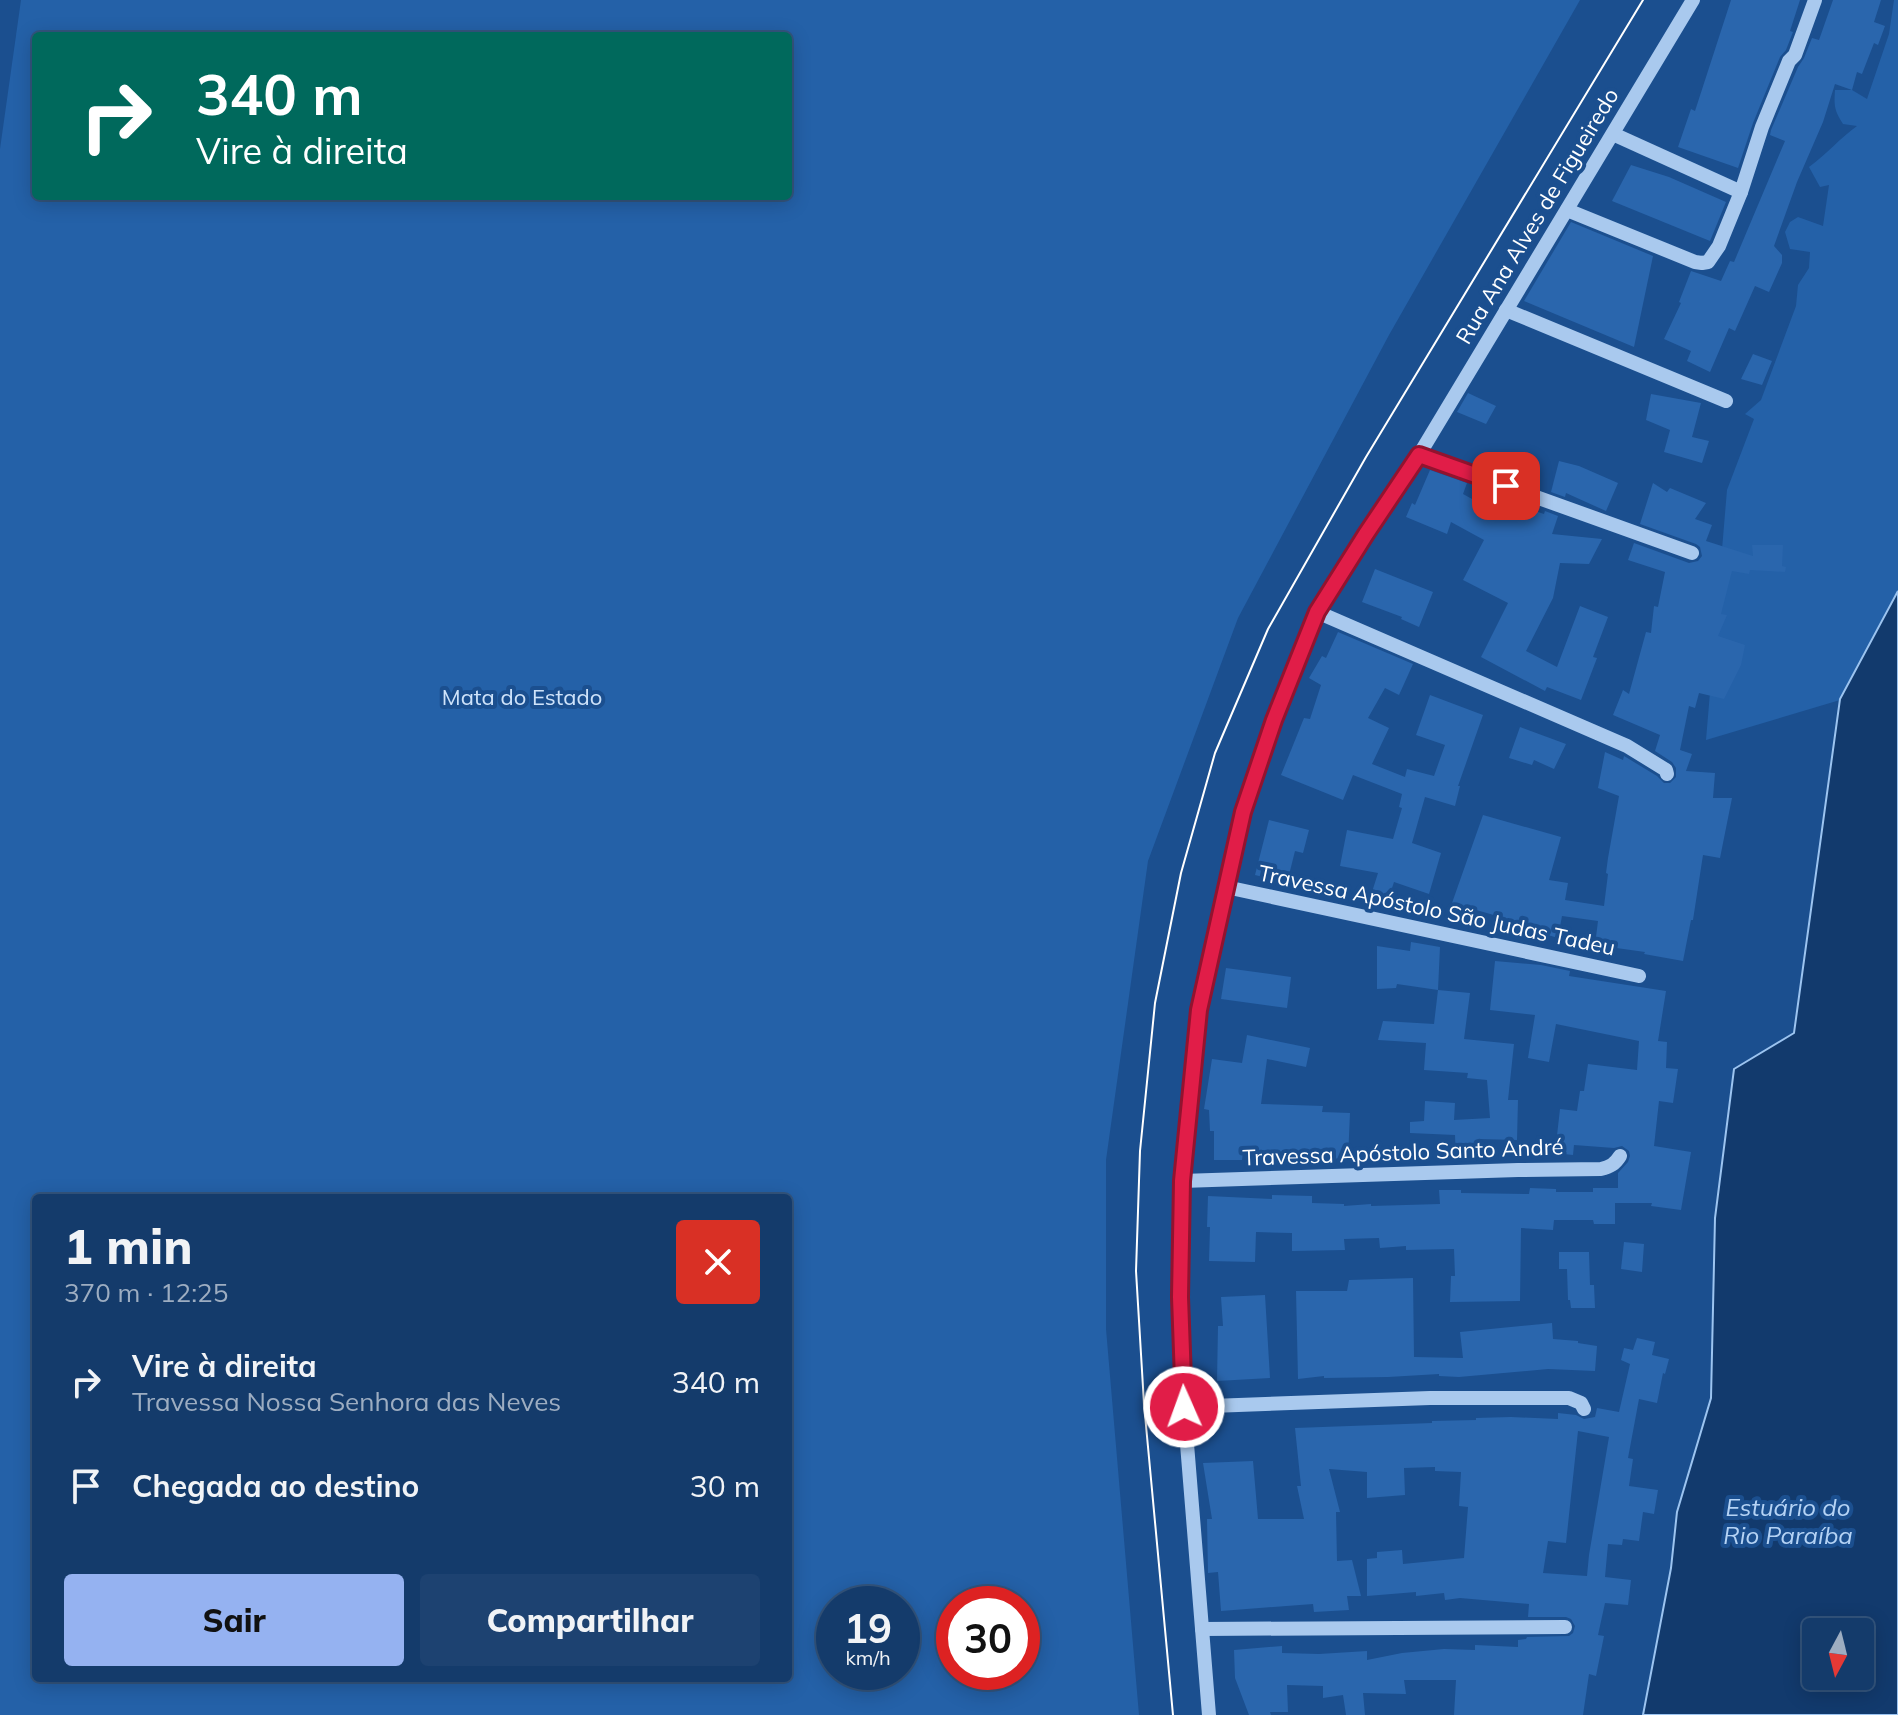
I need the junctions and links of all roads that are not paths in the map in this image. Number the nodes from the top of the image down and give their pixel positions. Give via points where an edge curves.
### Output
1 (1693, 0) edge
2 (1815, 0) edge
3 (1613, 134) junction
4 (1741, 192) junction
5 (1567, 210) junction
6 (1506, 310) junction
7 (1726, 401) dead end
8 (1419, 455) junction
9 (1692, 553) dead end
10 (1317, 612) junction
11 (1667, 774) dead end
12 (1226, 887) junction
13 (1639, 976) dead end
14 (1620, 1156) dead end
15 (1182, 1181) junction
16 (1184, 1407) junction
17 (1584, 1409) dead end
18 (1565, 1627) dead end
19 (1202, 1629) junction
20 (1209, 1715) edge

1 - 3 street, Rua Ana Alves de Figueiredo
2 - 4 street
3 - 4 street
3 - 5 street, Rua Ana Alves de Figueiredo
4 - 5 street via 1719,246 1702,263
5 - 6 street, Rua Ana Alves de Figueiredo
6 - 7 street
6 - 8 street, Rua Ana Alves de Figueiredo
8 - 9 street
8 - 10 street, Rua Ana Alves de Figueiredo
10 - 11 street via 1627,746
10 - 12 street, Rua Ana Alves de Figueiredo via 1243,812
12 - 13 street, Travessa Apóstolo São Judas Tadeu
12 - 15 street, Rua Ana Alves de Figueiredo via 1199,1010
14 - 15 street, Travessa Apóstolo Santo André via 1601,1169
15 - 16 street, Rua Ana Alves de Figueiredo
16 - 17 street via 1569,1398
16 - 19 street, Rua Ana Alves de Figueiredo
18 - 19 street
19 - 20 street, Rua Ana Alves de Figueiredo

